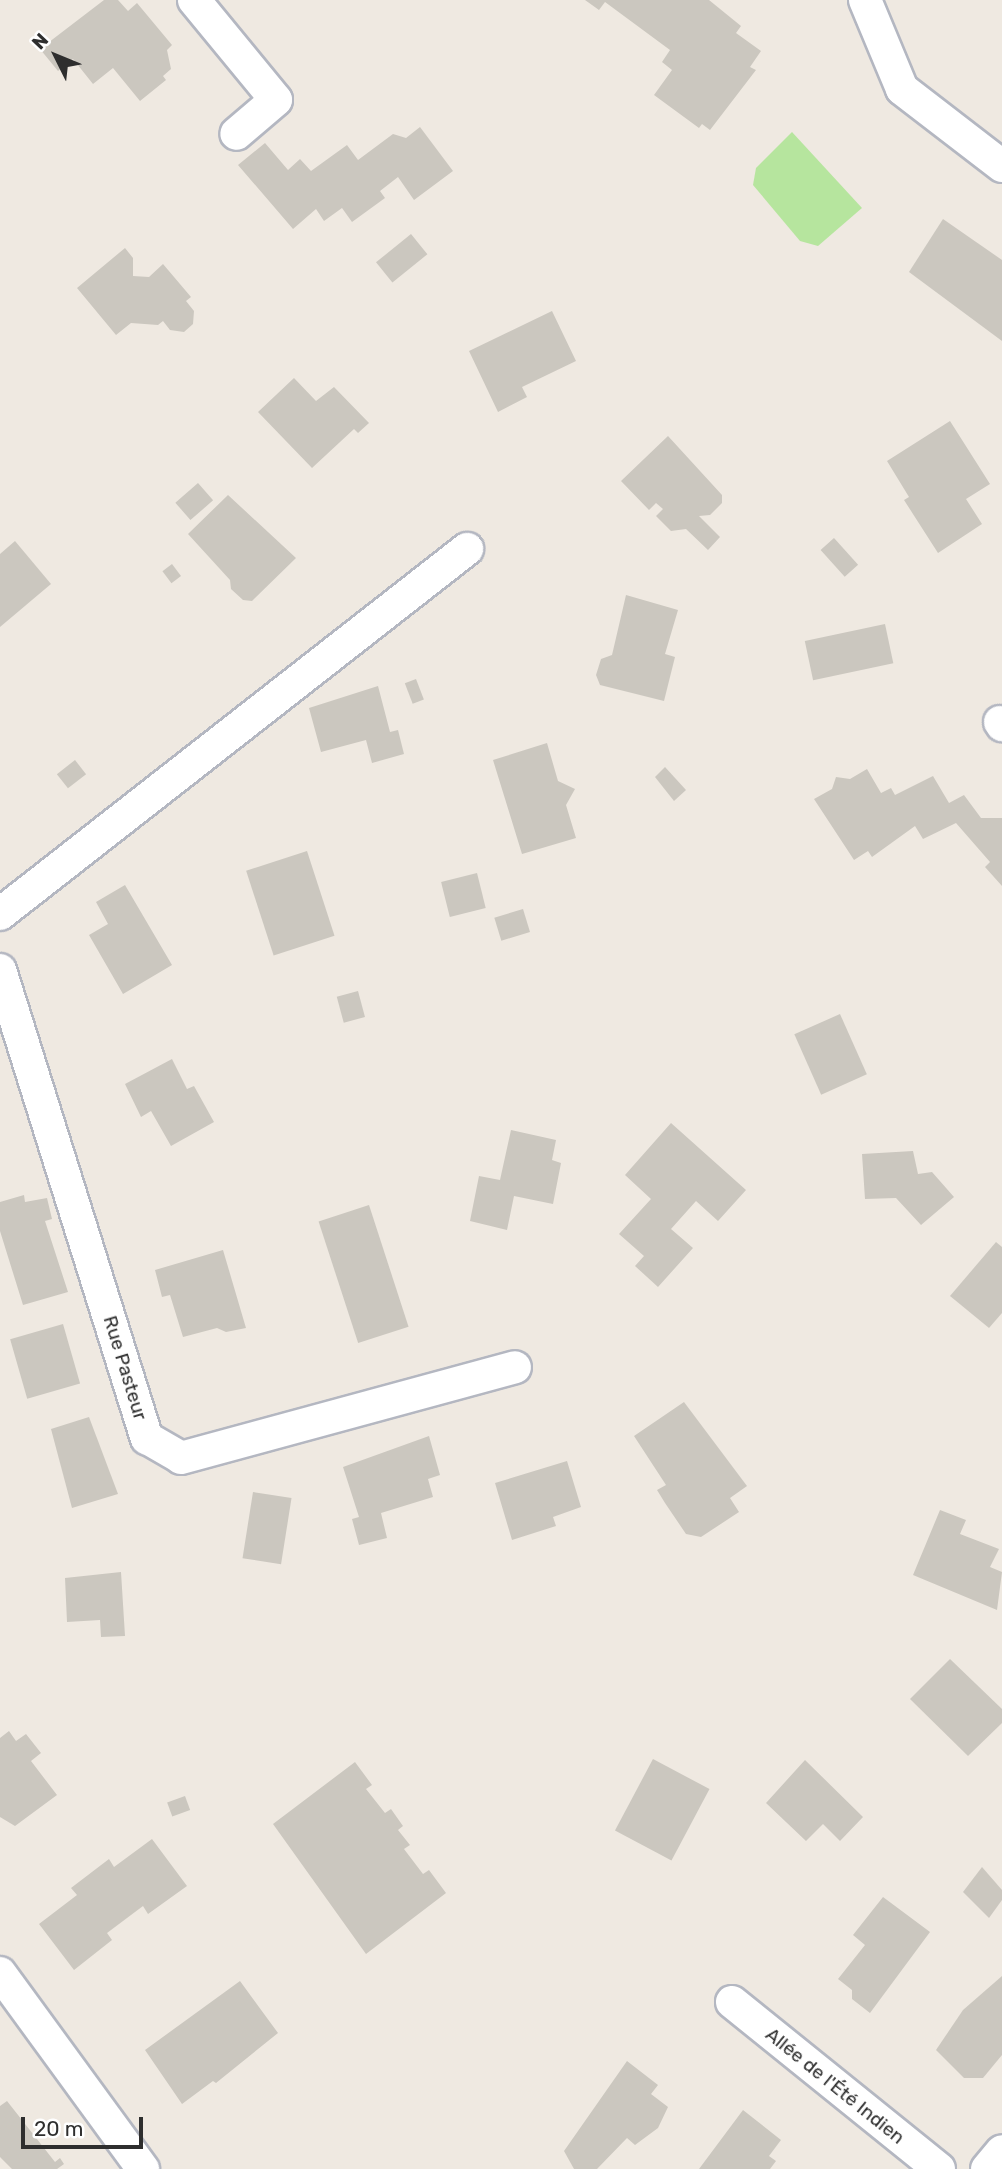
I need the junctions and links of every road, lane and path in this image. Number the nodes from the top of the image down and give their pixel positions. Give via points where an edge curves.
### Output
1 (194, 0) edge
2 (865, 0) edge
3 (236, 134) dead end
4 (1002, 166) edge
5 (467, 548) dead end
6 (0, 914) edge
7 (0, 970) edge
8 (515, 1367) dead end
9 (0, 1973) edge
10 (732, 2002) dead end
11 (1002, 2151) edge
12 (143, 2169) edge
13 (939, 2169) edge
14 (987, 2169) edge

1 - 3 street via 276,100
2 - 4 street via 902,89
5 - 6 street
7 - 8 street, Rue Pasteur via 147,1438 181,1458
9 - 12 street
10 - 13 street, Allée de l'Été Indien
11 - 14 street

